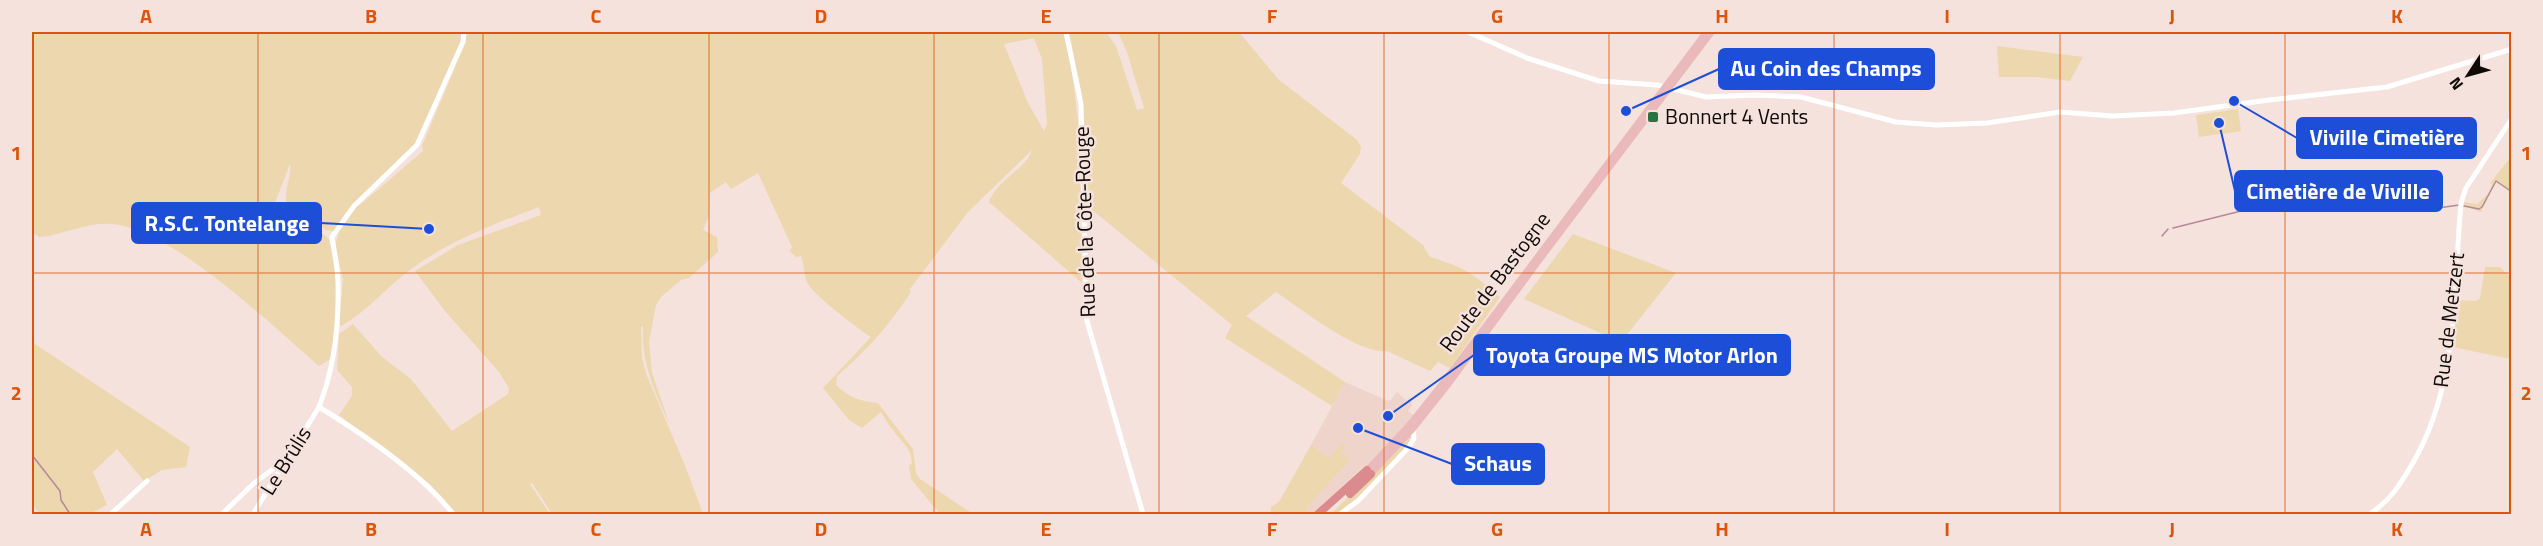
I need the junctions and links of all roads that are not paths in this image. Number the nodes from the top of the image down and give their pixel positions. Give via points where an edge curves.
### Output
1 (465, 32) edge
2 (1066, 32) edge
3 (1468, 32) edge
4 (1706, 32) edge
5 (1712, 32) edge
6 (2511, 49) edge
7 (1667, 87) junction
8 (2511, 118) edge
9 (320, 407) junction
10 (1413, 429) junction
11 (288, 457) junction
12 (1369, 472) junction
13 (147, 481) dead end
14 (111, 514) edge
15 (222, 514) edge
16 (252, 514) edge
17 (453, 514) edge
18 (1143, 514) edge
19 (1318, 514) edge
20 (1326, 514) edge
21 (1340, 514) edge
22 (2370, 514) edge

1 - 9 street, Le Brûlis via 417,145 363,196 332,237 338,296 331,365
2 - 18 street, Rue de la Côte-Rouge via 1081,104 1087,321
3 - 7 street via 1575,75
4 - 7 main road, Route de Bastogne
5 - 7 main road, Route de Bastogne
6 - 7 street via 2387,87 2174,113 2113,116 2061,112 1987,123 1896,122 1801,97 1706,98
7 - 10 main road, Route de Bastogne
7 - 12 main road, Route de Bastogne via 1439,388
8 - 22 street, Rue de Metzert via 2466,188 2461,205 2453,321 2438,405 2428,434 2396,491
9 - 11 street, Le Brûlis
9 - 17 street via 407,469
10 - 12 main road, Route de Bastogne
10 - 21 street via 1414,438 1408,447 1366,493
11 - 15 street
11 - 16 street, Le Brûlis
12 - 19 highway, Route de Bastogne
12 - 20 highway, Route de Bastogne
13 - 14 street

